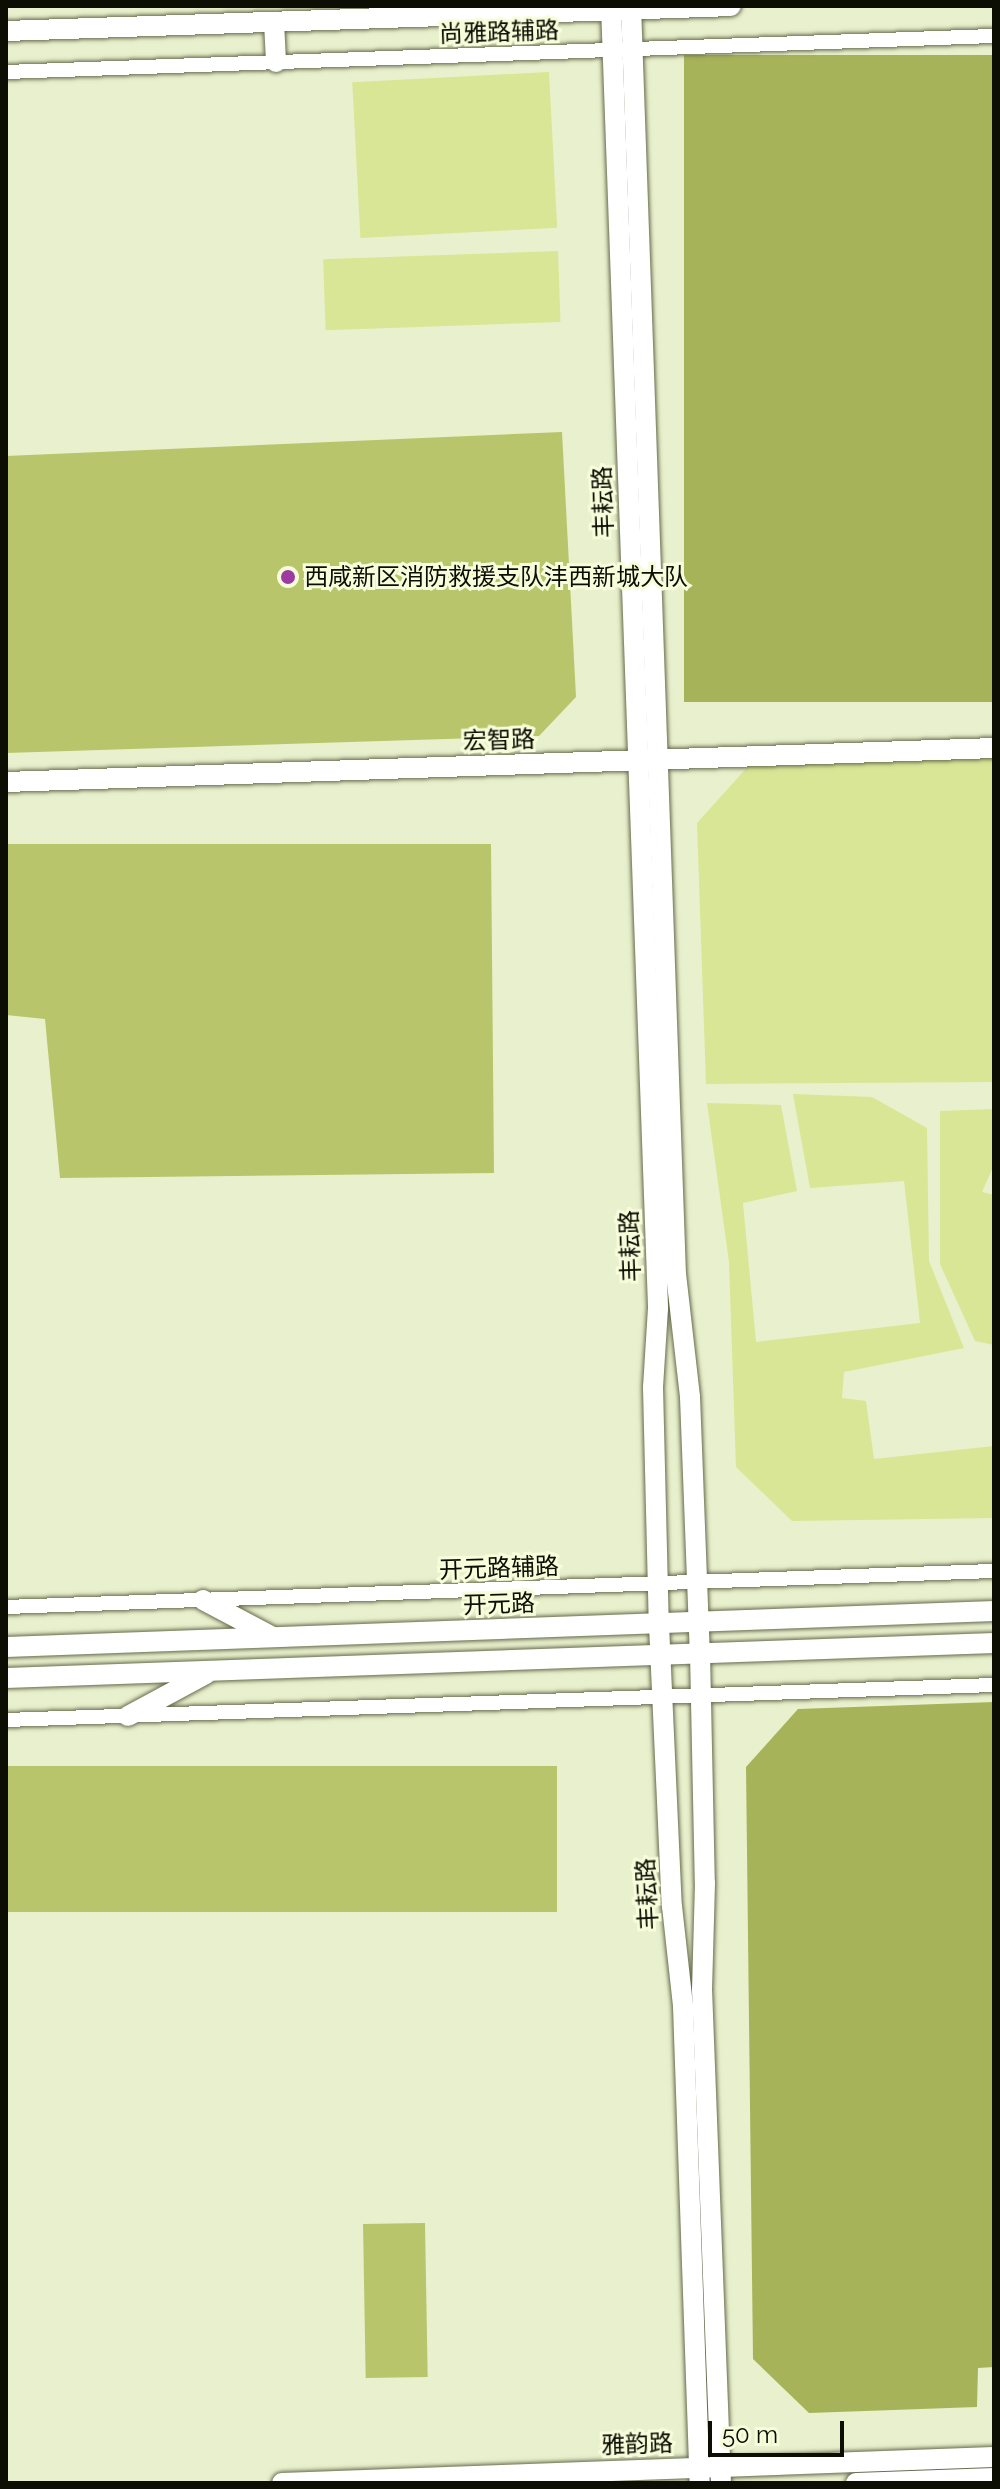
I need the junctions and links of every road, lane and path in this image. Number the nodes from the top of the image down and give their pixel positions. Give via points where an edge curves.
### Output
1 (731, 6) edge
2 (621, 8) edge
3 (274, 22) junction
4 (6, 31) edge
5 (994, 36) edge
6 (622, 49) junction
7 (276, 62) junction
8 (6, 72) edge
9 (994, 748) edge
10 (639, 761) junction
11 (660, 761) junction
12 (6, 782) edge
13 (994, 1571) edge
14 (695, 1583) junction
15 (658, 1584) junction
16 (203, 1600) junction
17 (6, 1607) edge
18 (994, 1611) edge
19 (696, 1622) junction
20 (659, 1625) junction
21 (274, 1638) junction
22 (994, 1643) edge
23 (6, 1647) edge
24 (700, 1653) junction
25 (664, 1654) junction
26 (212, 1671) junction
27 (6, 1678) edge
28 (994, 1685) edge
29 (701, 1695) junction
30 (665, 1697) junction
31 (128, 1716) junction
32 (6, 1720) edge
33 (994, 2457) edge
34 (721, 2475) edge
35 (700, 2476) edge
36 (994, 2478) edge
37 (282, 2483) edge
38 (856, 2483) edge

1 - 2 street
2 - 3 street
2 - 6 street, 丰耘路
3 - 4 street
3 - 7 street
5 - 6 street, 尚雅路辅路
6 - 7 street, 尚雅路辅路
6 - 10 street, 丰耘路
6 - 11 street, 丰耘路
7 - 8 street, 尚雅路辅路
9 - 11 street, 宏智路
10 - 11 street, 宏智路
10 - 12 street, 宏智路
10 - 15 street, 丰耘路 via 658,1308 653,1387
11 - 14 street, 丰耘路 via 676,1274 690,1397
13 - 14 street, 开元路辅路
14 - 15 street, 开元路辅路
14 - 19 street, 丰耘路
15 - 16 street, 开元路辅路
15 - 20 street, 丰耘路
16 - 17 street, 开元路辅路
16 - 21 street
18 - 19 street, 开元路
19 - 20 street, 开元路
19 - 24 street, 丰耘路
20 - 21 street, 开元路
20 - 25 street, 丰耘路
21 - 23 street, 开元路
22 - 24 street
24 - 25 street
24 - 29 street, 丰耘路
25 - 26 street
25 - 30 street, 丰耘路
26 - 27 street
26 - 31 street
28 - 29 street
29 - 30 street
29 - 34 street, 丰耘路 via 702,1989
30 - 31 street
30 - 35 street, 丰耘路 via 672,1906 683,2006
31 - 32 street
33 - 34 street, 雅韵路
34 - 35 street, 雅韵路
35 - 37 street, 雅韵路
36 - 38 street

